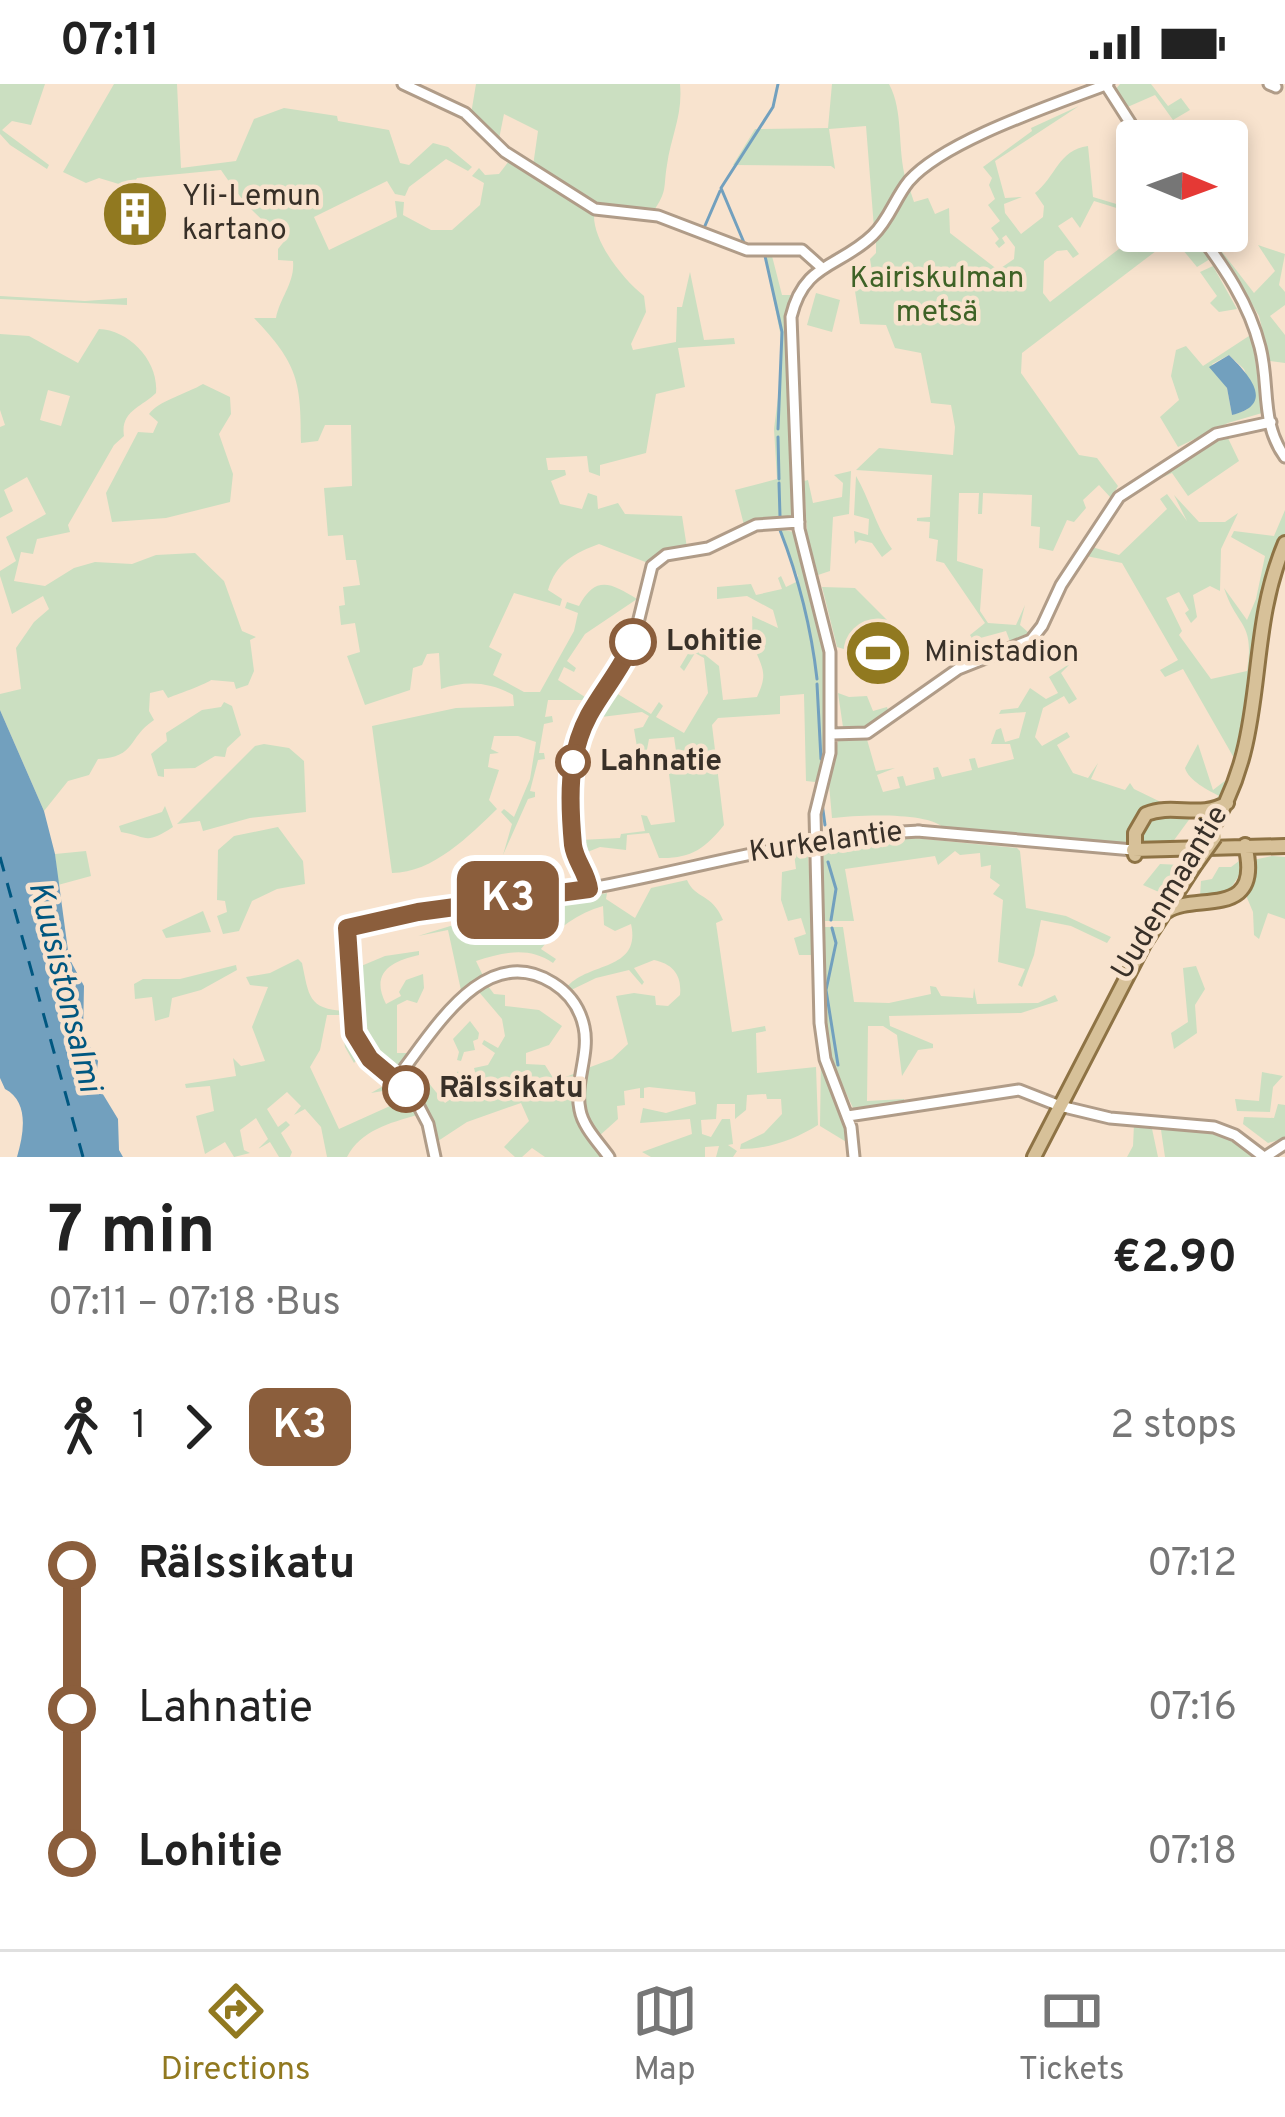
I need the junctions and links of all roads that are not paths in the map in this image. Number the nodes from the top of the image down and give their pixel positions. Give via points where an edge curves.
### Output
1 (403, 84) edge
2 (1107, 84) edge
3 (1129, 120) edge
4 (1213, 252) edge
5 (821, 267) junction
6 (1269, 422) junction
7 (1285, 454) edge
8 (799, 522) junction
9 (1285, 543) edge
10 (1285, 564) edge
11 (831, 734) junction
12 (1228, 803) junction
13 (813, 837) junction
14 (1210, 837) junction
15 (1133, 846) junction
16 (1285, 849) edge
17 (1245, 853) junction
18 (578, 861) dead end
19 (1189, 868) junction
20 (1158, 919) junction
21 (396, 1079) junction
22 (1057, 1105) junction
23 (848, 1116) junction
24 (1285, 1144) edge
25 (435, 1157) edge
26 (609, 1157) edge
27 (854, 1157) edge
28 (1030, 1157) edge
29 (1265, 1157) edge

1 - 5 street via 465,113 505,152 595,209 650,214 747,250 802,250
2 - 3 street
2 - 5 street via 1001,125 926,168 873,236
4 - 6 street via 1248,311
5 - 8 street via 799,295 790,328
6 - 7 street
6 - 11 street via 1216,434 1119,497 1031,640 958,669 871,731
8 - 11 street via 827,627
8 - 18 street via 756,525 652,566 631,648 574,752
9 - 12 main road, Uudenmaantie via 1267,603 1247,750
10 - 14 main road, Uudenmaantie via 1254,750 1242,788
11 - 13 street
12 - 14 main road, Uudenmaantie
12 - 15 main road via 1207,812 1154,811 1142,818
13 - 15 street, Kurkelantie via 920,831 1076,851
13 - 21 street, Kurkelantie via 589,887 347,928 354,1033
13 - 23 street via 822,1044
14 - 15 main road via 1198,817 1167,813 1148,819
14 - 19 main road, Uudenmaantie, bridge
15 - 17 main road, Kurkelantie
15 - 17 main road, Kurkelantie
16 - 17 main road, Kurkelantie
17 - 19 main road via 1235,888 1216,898 1190,892
17 - 20 main road via 1245,877 1231,898 1179,904
19 - 20 main road, Uudenmaantie
19 - 22 main road, Uudenmaantie via 1141,934
20 - 22 main road, Uudenmaantie
21 - 25 street via 426,1118
21 - 26 street via 470,992 506,975 544,978 581,1016 579,1109
22 - 23 street via 1003,1090
22 - 28 main road, Uudenmaantie
22 - 29 street via 1214,1126
23 - 27 street
24 - 29 street

